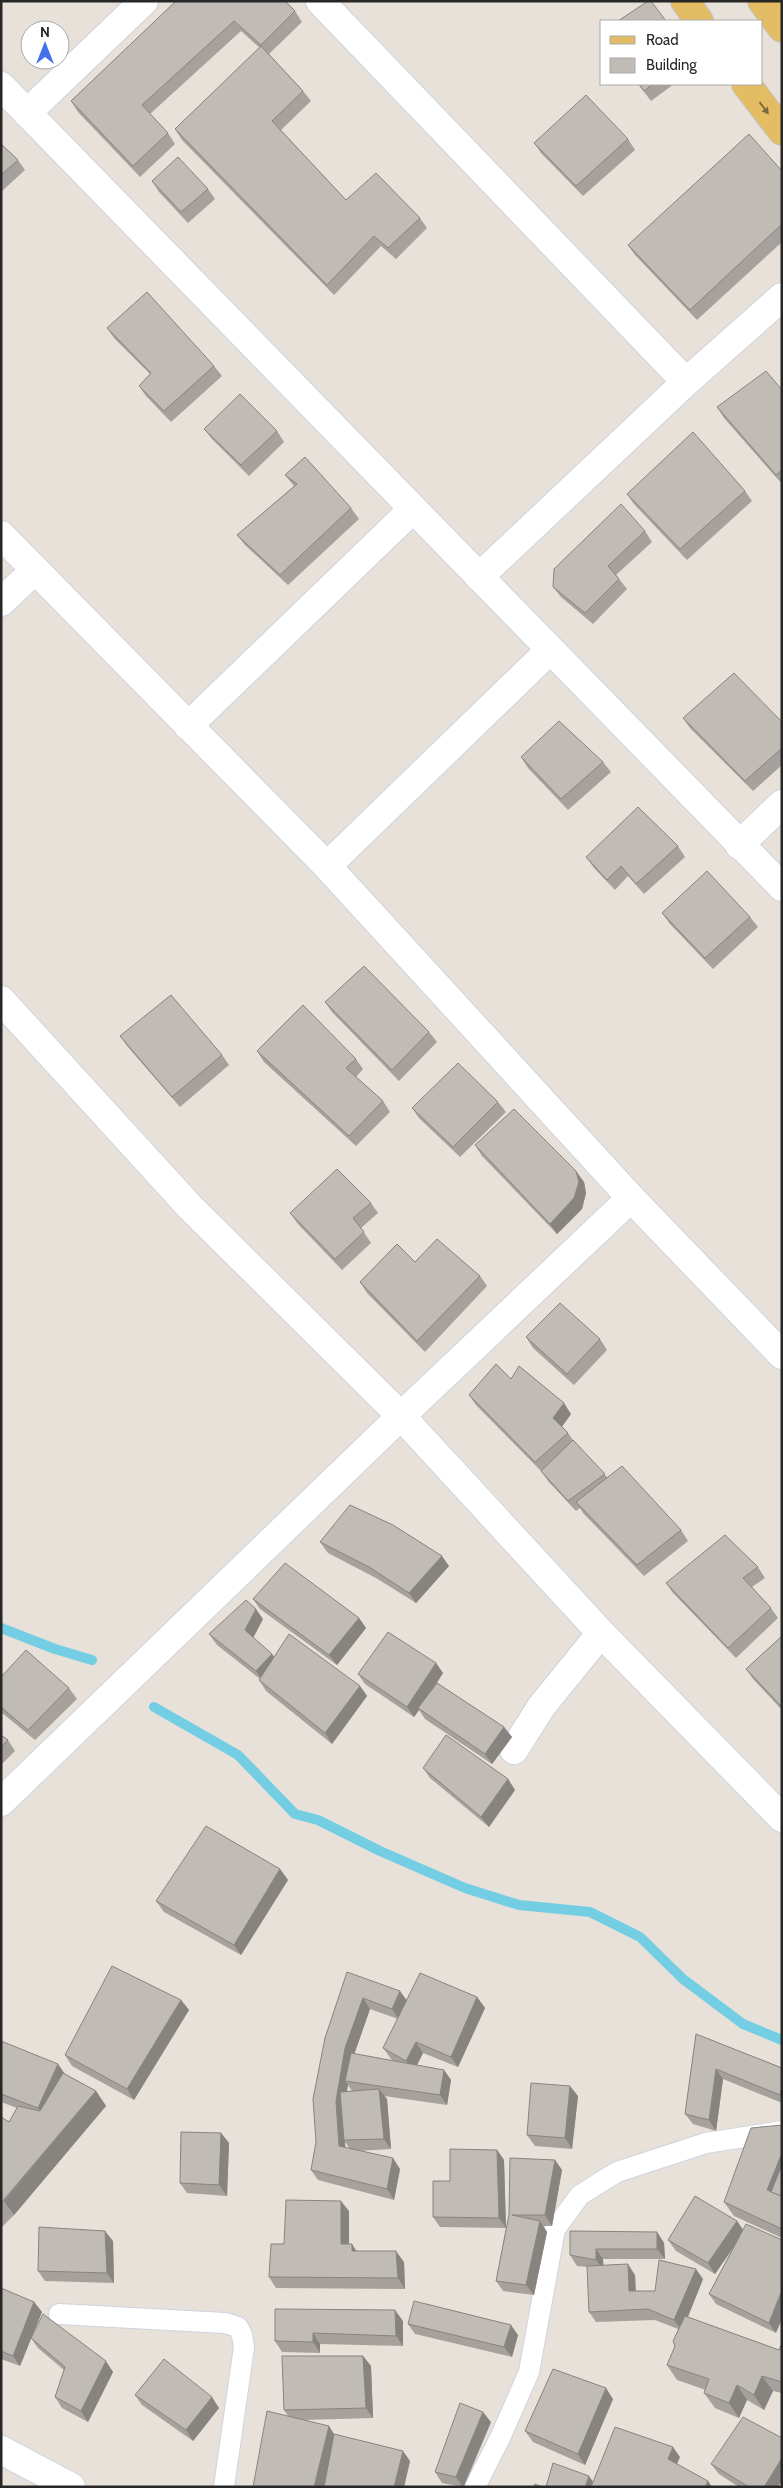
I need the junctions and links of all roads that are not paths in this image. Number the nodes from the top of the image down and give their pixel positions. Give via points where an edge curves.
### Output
1 (144, 1) edge
2 (320, 1) edge
3 (684, 1) edge
4 (762, 1) edge
5 (699, 20) edge
6 (782, 28) edge
7 (747, 85) edge
8 (1, 86) edge
9 (27, 113) junction
10 (782, 132) edge
11 (782, 296) edge
12 (686, 382) junction
13 (413, 509) junction
14 (1, 535) edge
15 (35, 570) junction
16 (479, 577) junction
17 (1, 602) edge
18 (550, 650) junction
19 (188, 726) junction
20 (782, 804) edge
21 (739, 845) junction
22 (327, 866) junction
23 (782, 887) edge
24 (1, 1000) edge
25 (630, 1198) junction
26 (782, 1355) edge
27 (401, 1416) junction
28 (601, 1633) junction
29 (514, 1750) dead end
30 (1, 1802) edge
31 (782, 1818) edge
32 (782, 2131) edge
33 (59, 2314) dead end
34 (1, 2450) edge
35 (71, 2487) edge
36 (224, 2487) edge
37 (475, 2487) edge

1 - 9 street
2 - 12 street
3 - 5 main road
4 - 6 main road
7 -> 10 main road
8 - 9 street
9 - 13 street
11 - 12 street
12 - 16 street
13 - 16 street
13 - 19 street
14 - 15 street
15 - 17 street
15 - 19 street
16 - 18 street
18 - 21 street
18 - 22 street
19 - 22 street
20 - 21 street
21 - 23 street
22 - 25 street
24 - 27 street via 190,1208
25 - 26 street
25 - 27 street
27 - 28 street
27 - 30 street
28 - 29 street via 541,1707
28 - 31 street
32 - 37 lane via 706,2143 617,2172 580,2194 555,2229 529,2372
33 - 36 lane via 225,2323 238,2327 244,2347
34 - 35 street

